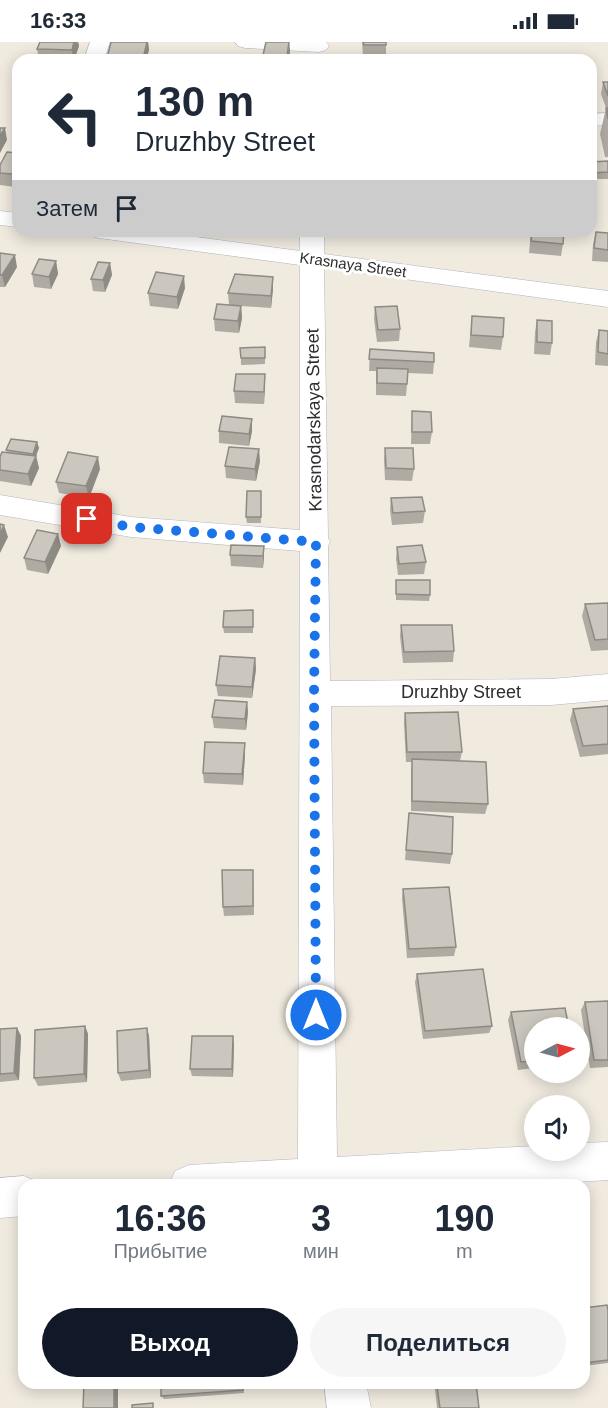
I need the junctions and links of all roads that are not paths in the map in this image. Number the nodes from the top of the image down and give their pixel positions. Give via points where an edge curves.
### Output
1 (245, 42) edge
2 (319, 49) edge
3 (190, 237) edge
4 (312, 245) edge
5 (608, 299) edge
6 (0, 505) edge
7 (316, 542) junction
8 (608, 687) edge
9 (314, 693) junction
10 (608, 1161) edge
11 (318, 1179) edge
12 (347, 1179) edge
13 (18, 1197) edge
14 (0, 1198) edge
15 (346, 1389) edge
16 (349, 1408) edge

1 - 2 street
3 - 4 street, Krasnaya Street
4 - 5 street, Krasnaya Street
4 - 7 street, Krasnodarskaya Street
6 - 7 street via 131,527
7 - 9 street, Krasnodarskaya Street
8 - 9 street, Druzhby Street via 551,692
9 - 11 street, Krasnodarskaya Street
10 - 12 street
13 - 14 street
15 - 16 street

